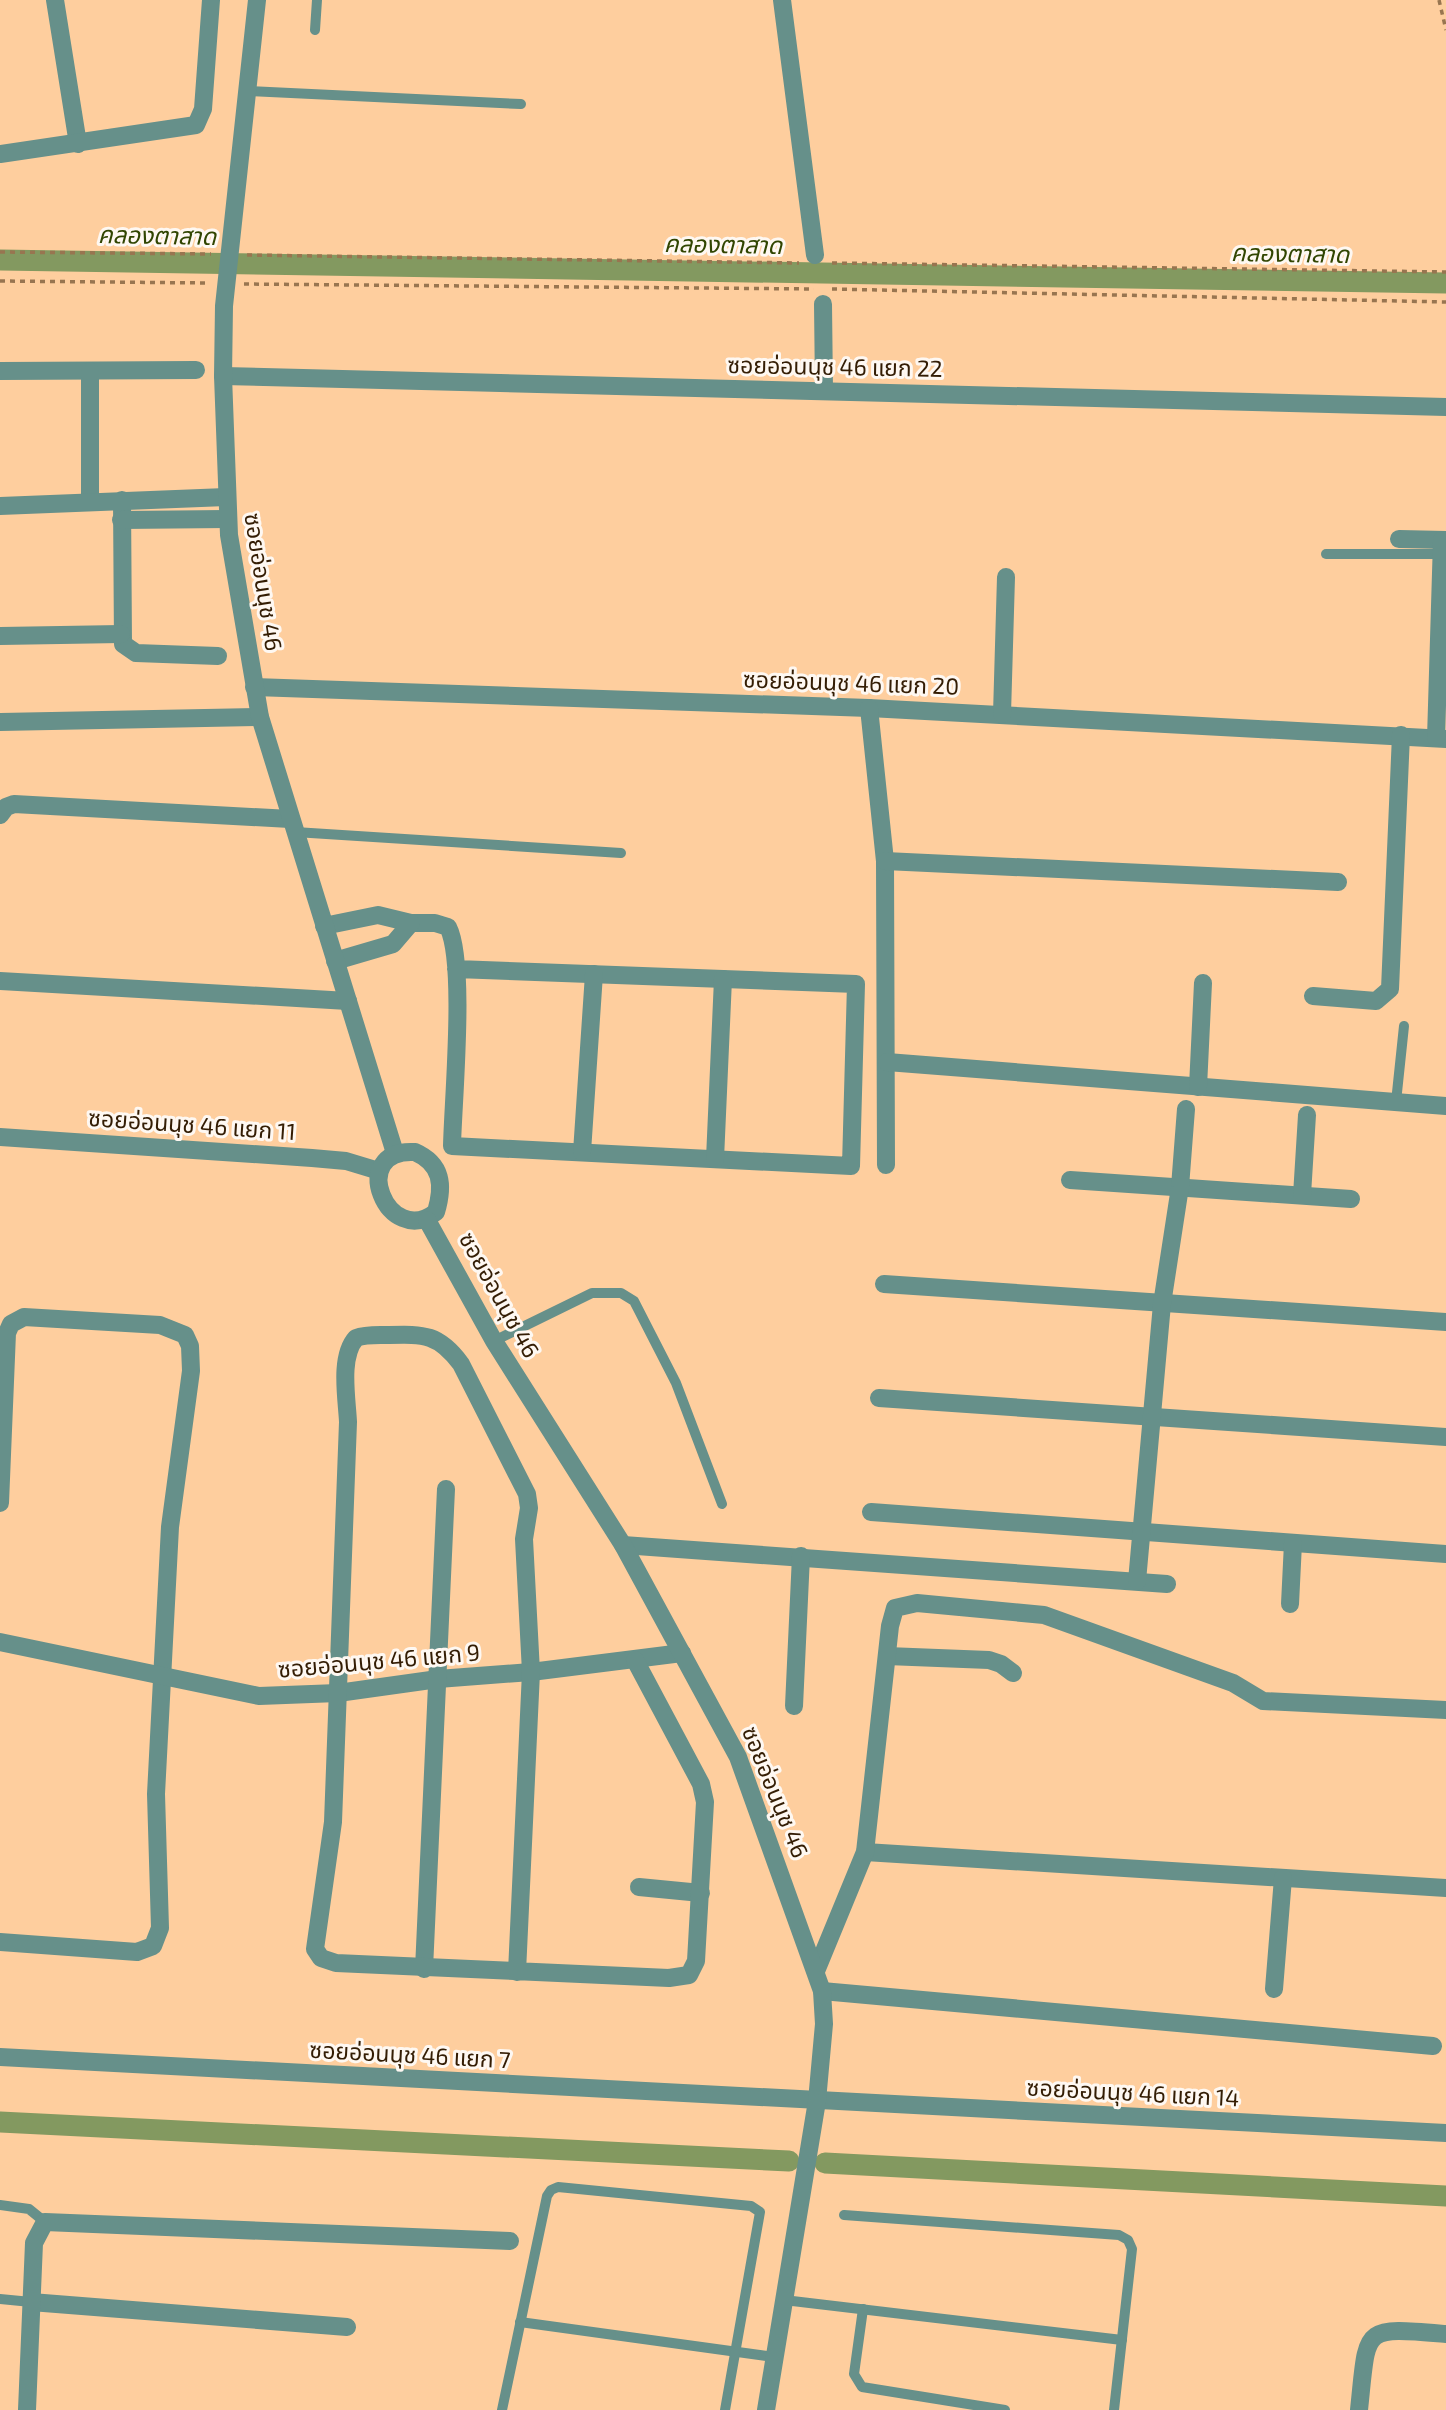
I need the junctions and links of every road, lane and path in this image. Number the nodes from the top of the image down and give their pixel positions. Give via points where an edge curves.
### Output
1 (55, 0) edge
2 (211, 0) edge
3 (257, 0) edge
4 (317, 0) edge
5 (782, 0) edge
6 (1439, 0) edge
7 (315, 30) dead end
8 (1446, 30) edge
9 (247, 91) junction
10 (521, 104) dead end
11 (78, 144) junction
12 (0, 154) edge
13 (229, 251) junction
14 (0, 252) edge
15 (816, 260) junction
16 (1446, 272) edge
17 (0, 281) edge
18 (226, 284) junction
19 (823, 304) dead end
20 (196, 370) dead end
21 (0, 371) edge
22 (90, 371) junction
23 (223, 376) junction
24 (824, 391) junction
25 (1446, 407) edge
26 (226, 497) junction
27 (122, 500) junction
28 (90, 501) junction
29 (0, 506) edge
30 (227, 519) junction
31 (121, 520) junction
32 (1398, 539) dead end
33 (1443, 545) edge
34 (1326, 554) dead end
35 (1006, 577) dead end
36 (121, 635) junction
37 (0, 636) edge
38 (218, 656) dead end
39 (254, 687) junction
40 (869, 708) junction
41 (1002, 715) junction
42 (260, 717) junction
43 (0, 722) edge
44 (1401, 735) junction
45 (1441, 739) edge
46 (0, 815) edge
47 (293, 825) junction
48 (621, 853) dead end
49 (885, 861) junction
50 (1338, 882) dead end
51 (411, 923) junction
52 (324, 926) junction
53 (335, 961) junction
54 (456, 969) junction
55 (594, 974) junction
56 (723, 979) junction
57 (0, 981) edge
58 (1203, 983) dead end
59 (1313, 996) dead end
60 (348, 1001) junction
61 (1404, 1026) dead end
62 (887, 1062) junction
63 (1198, 1087) junction
64 (1396, 1102) junction
65 (1446, 1106) edge
66 (1186, 1109) dead end
67 (1307, 1115) dead end
68 (0, 1137) edge
69 (395, 1153) junction
70 (582, 1153) junction
71 (715, 1159) junction
72 (886, 1165) dead end
73 (379, 1171) junction
74 (1070, 1180) dead end
75 (1180, 1187) junction
76 (1302, 1195) junction
77 (1351, 1199) dead end
78 (427, 1220) junction
79 (884, 1284) dead end
80 (1162, 1304) junction
81 (1446, 1322) edge
82 (494, 1341) junction
83 (879, 1398) dead end
84 (1151, 1417) junction
85 (1446, 1437) edge
86 (446, 1489) dead end
87 (0, 1503) edge
88 (722, 1504) dead end
89 (871, 1512) dead end
90 (1140, 1533) junction
91 (1293, 1543) junction
92 (623, 1545) junction
93 (1446, 1554) edge
94 (801, 1556) junction
95 (1137, 1581) junction
96 (1167, 1584) dead end
97 (1290, 1604) dead end
98 (0, 1642) edge
99 (682, 1653) junction
100 (887, 1656) junction
101 (635, 1660) junction
102 (531, 1672) junction
103 (1013, 1673) dead end
104 (163, 1678) junction
105 (438, 1679) junction
106 (338, 1693) junction
107 (794, 1706) dead end
108 (1446, 1710) edge
109 (865, 1852) junction
110 (1283, 1878) junction
111 (639, 1887) dead end
112 (1446, 1888) edge
113 (701, 1893) junction
114 (0, 1942) edge
115 (424, 1969) junction
116 (816, 1971) junction
117 (517, 1972) junction
118 (1274, 1989) dead end
119 (822, 1991) junction
120 (1433, 2046) dead end
121 (0, 2057) edge
122 (817, 2101) junction
123 (1446, 2133) edge
124 (0, 2205) edge
125 (844, 2215) dead end
126 (45, 2222) junction
127 (510, 2241) dead end
128 (0, 2299) edge
129 (784, 2300) junction
130 (31, 2302) junction
131 (863, 2309) junction
132 (520, 2322) junction
133 (347, 2327) dead end
134 (1446, 2334) edge
135 (1122, 2340) junction
136 (733, 2351) junction
137 (774, 2357) junction
138 (27, 2410) edge
139 (502, 2410) edge
140 (725, 2410) edge
141 (766, 2410) edge
142 (1005, 2410) edge
143 (1114, 2410) edge
144 (1359, 2410) edge

1 - 11 street
2 - 11 street via 203,109 196,125
3 - 9 street, ซอยอ่อนนุช 46
4 - 7 lane
5 - 15 street
6 - 8 path
9 - 10 lane
9 - 13 street, ซอยอ่อนนุช 46
11 - 12 street
13 - 14 path
13 - 15 path
13 - 18 street, ซอยอ่อนนุช 46
15 - 16 path
17 - 18 path
18 - 23 street, ซอยอ่อนนุช 46
19 - 24 street
20 - 22 street
21 - 22 street
22 - 28 street
23 - 24 street, ซอยอ่อนนุช 46 แยก 22
23 - 26 street, ซอยอ่อนนุช 46
24 - 25 street, ซอยอ่อนนุช 46 แยก 22
26 - 27 street
26 - 30 street, ซอยอ่อนนุช 46
27 - 28 street
27 - 31 street
28 - 29 street
30 - 31 street
30 - 39 street, ซอยอ่อนนุช 46
31 - 36 street
32 - 33 street
33 - 34 lane
33 - 45 street
35 - 41 street
36 - 37 street
36 - 38 street via 128,650 136,653
39 - 40 street, ซอยอ่อนนุช 46 แยก 20
39 - 42 street, ซอยอ่อนนุช 46
40 - 41 street, ซอยอ่อนนุช 46 แยก 20
40 - 49 street
41 - 44 street, ซอยอ่อนนุช 46 แยก 20
42 - 43 street
42 - 47 street, ซอยอ่อนนุช 46
44 - 45 street, ซอยอ่อนนุช 46 แยก 20
44 - 59 street via 1390,989 1376,1001
46 - 47 street via 14,804
47 - 48 lane
47 - 52 street, ซอยอ่อนนุช 46
49 - 50 street
49 - 62 street
51 - 52 street via 378,915
51 - 53 street via 393,944
51 - 54 street via 448,927
52 - 53 street, ซอยอ่อนนุช 46
53 - 60 street, ซอยอ่อนนุช 46
54 - 55 street
54 - 70 street via 452,1146
55 - 56 street
55 - 70 street
56 - 71 street
56 - 71 street via 856,984 851,1166
57 - 60 street
58 - 63 street
60 - 69 street, ซอยอ่อนนุช 46
61 - 64 lane
62 - 63 street
62 - 72 street
63 - 64 street
64 - 65 street
66 - 75 street
67 - 76 street
68 - 73 street, ซอยอ่อนนุช 46 แยก 11 via 346,1161
69 - 73 street
69 - 78 street via 415,1152 437,1168 440,1198 436,1212
70 - 71 street
73 - 78 street via 385,1205 407,1219
74 - 75 street
75 - 76 street
75 - 80 street
76 - 77 street
78 - 82 street, ซอยอ่อนนุช 46
79 - 80 street
80 - 81 street
80 - 84 street
82 - 88 lane via 592,1293 621,1293 634,1301 676,1383
82 - 92 street, ซอยอ่อนนุช 46
83 - 84 street
84 - 85 street
84 - 90 street
86 - 105 street
87 - 104 street via 11,1324 24,1317 160,1325 185,1335 191,1371 170,1527
89 - 90 street
90 - 91 street
90 - 95 street
91 - 93 street
91 - 97 street
92 - 94 street
92 - 99 street, ซอยอ่อนนุช 46
94 - 95 street
94 - 107 street
95 - 96 street
98 - 104 street, ซอยอ่อนนุช 46 แยก 9
99 - 101 street, ซอยอ่อนนุช 46 แยก 9
99 - 116 street, ซอยอ่อนนุช 46 via 738,1757
100 - 103 street via 989,1660
100 - 108 street via 895,1608 917,1603 1044,1615 1233,1683 1263,1701
100 - 109 street
101 - 102 street, ซอยอ่อนนุช 46 แยก 9
101 - 113 street via 701,1784 705,1820
102 - 105 street, ซอยอ่อนนุช 46 แยก 9
102 - 106 street via 524,1539 528,1508 521,1482 449,1348 416,1334 362,1335 350,1344 348,1353
102 - 117 street
104 - 106 street, ซอยอ่อนนุช 46 แยก 9 via 259,1696
104 - 114 street via 156,1794 160,1928 153,1946 137,1952
105 - 106 street, ซอยอ่อนนุช 46 แยก 9
105 - 115 street
106 - 115 street via 333,1822 315,1949 321,1958 336,1963
109 - 110 street
109 - 116 street
110 - 112 street
110 - 118 street
111 - 113 street
113 - 117 street via 696,1961 689,1975
115 - 117 street
116 - 119 street, ซอยอ่อนนุช 46
119 - 120 street
119 - 122 street, ซอยอ่อนนุช 46
121 - 122 street, ซอยอ่อนนุช 46 แยก 7
122 - 123 street, ซอยอ่อนนุช 46 แยก 14
122 - 129 street, ซอยอ่อนนุช 46
124 - 126 lane via 29,2209
125 - 135 lane via 1119,2235 1132,2249
126 - 127 street
126 - 130 street via 34,2244
128 - 130 lane
129 - 131 lane
129 - 137 street, ซอยอ่อนนุช 46
130 - 133 street
130 - 138 street
131 - 135 lane
131 - 142 lane via 854,2374 862,2387
132 - 136 lane
132 - 136 lane via 551,2190 558,2187 751,2206 760,2212 761,2220
132 - 139 lane
134 - 144 street via 1389,2329 1375,2334 1366,2348
135 - 143 lane
136 - 137 lane
136 - 140 lane
137 - 141 street, ซอยอ่อนนุช 46

